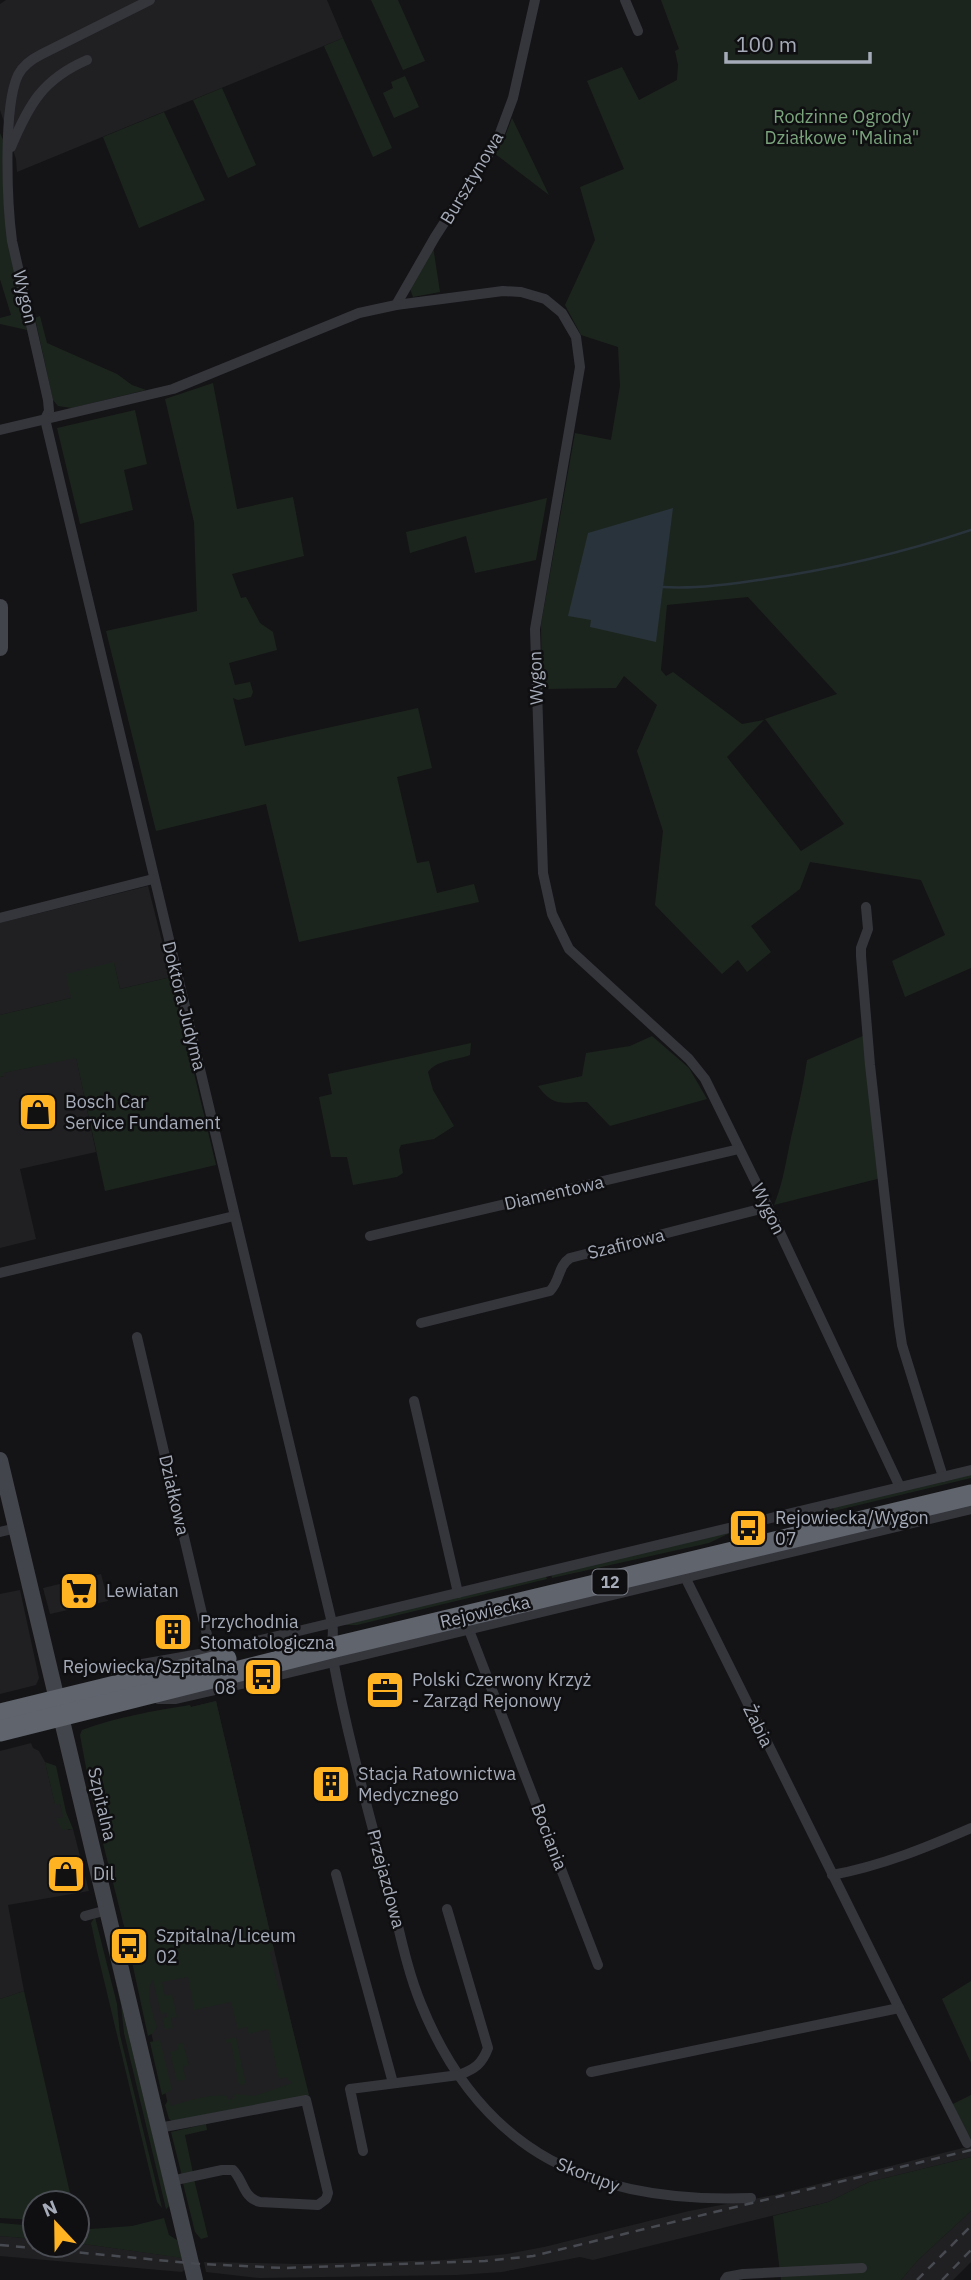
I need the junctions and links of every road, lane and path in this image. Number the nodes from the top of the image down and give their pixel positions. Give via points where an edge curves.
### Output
1 (150, 0) edge
2 (535, 0) edge
3 (625, 0) edge
4 (638, 31) dead end
5 (87, 60) dead end
6 (9, 151) junction
7 (396, 305) junction
8 (45, 419) junction
9 (0, 430) edge
10 (0, 607) edge
11 (0, 648) edge
12 (153, 879) junction
13 (866, 907) dead end
14 (0, 918) edge
15 (739, 1149) junction
16 (768, 1207) junction
17 (234, 1216) junction
18 (370, 1236) dead end
19 (0, 1273) edge
20 (421, 1323) dead end
21 (137, 1337) dead end
22 (414, 1401) dead end
23 (0, 1460) edge
24 (971, 1470) edge
25 (943, 1477) junction
26 (971, 1484) edge
27 (900, 1487) junction
28 (971, 1495) edge
29 (971, 1509) edge
30 (17, 1528) junction
31 (0, 1532) edge
32 (685, 1577) junction
33 (458, 1593) junction
34 (469, 1630) junction
35 (333, 1642) junction
36 (211, 1652) junction
37 (108, 1670) dead end
38 (60, 1708) junction
39 (5, 1711) edge
40 (0, 1731) edge
41 (971, 1828) edge
42 (336, 1874) dead end
43 (832, 1875) junction
44 (447, 1909) dead end
45 (107, 1910) junction
46 (85, 1916) dead end
47 (598, 1965) dead end
48 (899, 2008) junction
49 (591, 2072) dead end
50 (458, 2075) junction
51 (393, 2082) junction
52 (159, 2129) junction
53 (967, 2143) dead end
54 (363, 2151) dead end
55 (171, 2180) junction
56 (751, 2198) dead end
57 (862, 2269) dead end
58 (195, 2280) edge
59 (725, 2280) edge

1 - 6 street, Wygon via 29,61 19,72 10,97
2 - 7 street, Bursztynowa via 513,98 497,141
3 - 4 street
5 - 6 street via 68,68 40,91
6 - 8 street, Wygon via 8,214 48,400
7 - 8 street, Wygon via 334,322 173,389
7 - 15 street, Wygon via 503,290 521,292 556,307 576,337 580,367 535,629 547,895 569,949 697,1067
8 - 9 street, Wygon
8 - 12 street, Doktora Judyma
10 - 11 street
12 - 14 street
12 - 17 street, Doktora Judyma
13 - 25 street via 869,929 861,956 899,1325
15 - 16 street, Wygon
15 - 18 street, Diamentowa
16 - 20 street, Szafirowa via 570,1258 550,1291
16 - 27 street, Wygon
17 - 19 street
17 - 35 street, Doktora Judyma
21 - 36 street, Działkowa
22 - 33 street
23 - 30 street, Szpitalna
24 - 25 street
25 - 27 street
26 - 35 highway, Rejowiecka / 12
27 - 33 street
28 - 35 highway, Rejowiecka / 12
29 - 32 street
30 - 31 street
30 - 38 street, Szpitalna
32 - 34 street
32 - 43 street, Żabia
33 - 35 street
34 - 35 street
34 - 47 street, Bociania
35 - 36 street
35 - 38 highway, Rejowiecka / 12
35 - 38 highway, Rejowiecka / 12 via 138,1697
35 - 50 street, Przejazdowa via 365,1798 413,1981 428,2021
36 - 37 street
38 - 39 highway, Rejowiecka / 12
38 - 40 highway, Rejowiecka / 12
38 - 45 street, Szpitalna
41 - 43 street via 869,1868
42 - 51 street
43 - 48 street, Żabia
44 - 50 street via 488,2048 475,2069
45 - 46 street
45 - 52 street, Szpitalna
48 - 49 street
48 - 53 street, Żabia
50 - 51 street
50 - 56 street, Skorupy via 501,2125 547,2159 573,2171 650,2194
51 - 54 street via 350,2089
52 - 55 street, Szpitalna
52 - 55 street via 306,2100 328,2193 318,2205 252,2200 233,2170
55 - 58 street, Szpitalna
57 - 59 street via 753,2274

